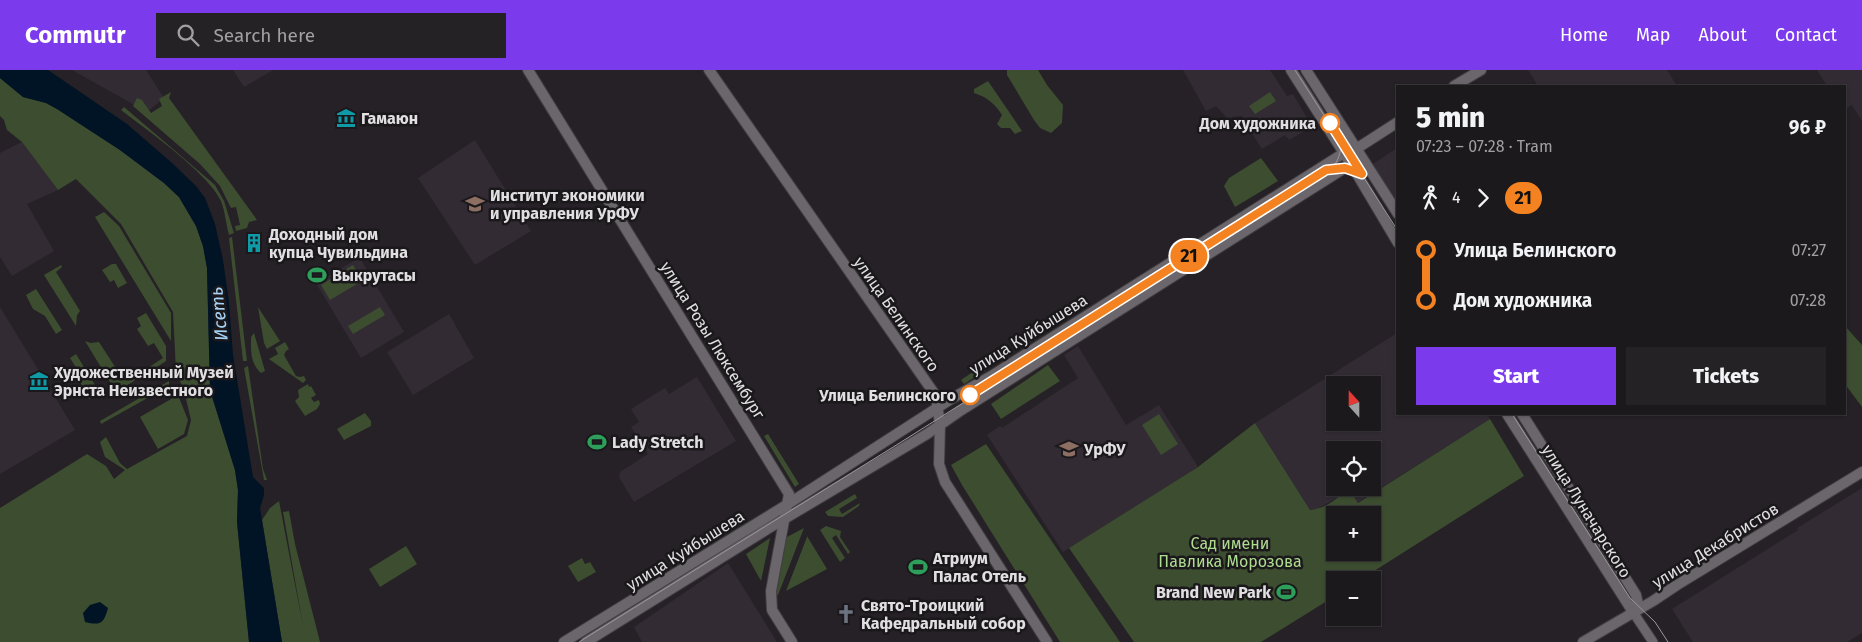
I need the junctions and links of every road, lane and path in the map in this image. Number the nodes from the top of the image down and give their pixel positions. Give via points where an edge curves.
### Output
1 (528, 70) edge
2 (709, 70) edge
3 (1291, 70) edge
4 (1306, 70) edge
5 (1481, 70) edge
6 (1456, 85) edge
7 (1396, 123) edge
8 (1356, 149) junction
9 (1344, 153) junction
10 (1351, 164) junction
11 (1396, 211) edge
12 (1396, 240) edge
13 (939, 408) junction
14 (1508, 415) edge
15 (1523, 415) edge
16 (940, 425) junction
17 (1862, 472) edge
18 (791, 499) junction
19 (809, 503) junction
20 (785, 518) junction
21 (1636, 610) junction
22 (564, 642) edge
23 (586, 642) edge
24 (792, 642) edge
25 (1047, 642) edge
26 (1582, 642) edge
27 (1653, 642) edge

1 - 18 main road, улица Розы Люксембург
2 - 13 main road, улица Белинского via 936,396
3 - 9 main road
4 - 8 main road
5 - 6 main road
7 - 8 main road, улица Куйбышева
8 - 9 main road, улица Куйбышева
8 - 10 main road
8 - 11 main road
9 - 10 main road
9 - 13 main road, улица Куйбышева
10 - 12 main road
10 - 16 main road, улица Куйбышева
13 - 16 main road, улица Белинского
13 - 18 main road, улица Куйбышева
14 - 21 main road, улица Луначарского
15 - 21 main road, улица Луначарского via 1636,595
16 - 19 main road, улица Куйбышева
16 - 25 main road, улица Белинского via 939,464 945,482
17 - 21 main road, улица Декабристов
18 - 19 main road
18 - 20 main road
18 - 22 main road, улица Куйбышева
19 - 20 main road, улица Куйбышева
20 - 23 main road, улица Куйбышева
20 - 24 main road via 771,602 772,610
21 - 26 main road, улица Декабристов
21 - 27 street, улица Луначарского

